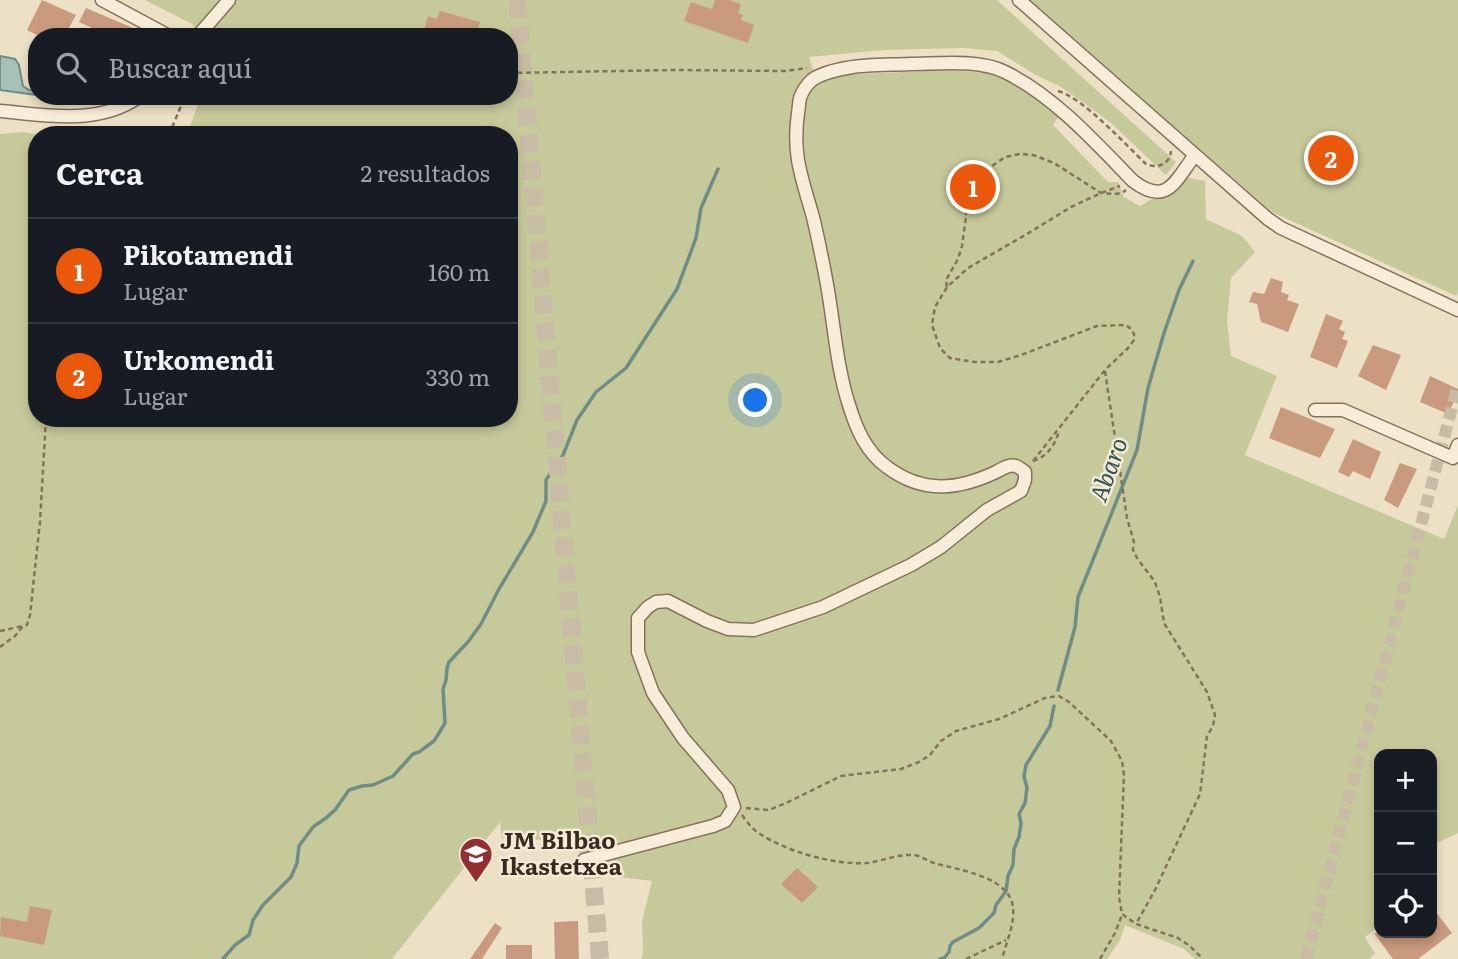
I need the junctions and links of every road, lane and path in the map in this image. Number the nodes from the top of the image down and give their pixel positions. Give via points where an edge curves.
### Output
1 (102, 0) edge
2 (229, 0) edge
3 (1019, 0) edge
4 (154, 28) edge
5 (205, 28) edge
6 (811, 67) dead end
7 (518, 73) edge
8 (1051, 89) dead end
9 (125, 105) edge
10 (181, 105) edge
11 (0, 111) edge
12 (173, 126) edge
13 (1172, 149) dead end
14 (1192, 159) junction
15 (1101, 193) junction
16 (947, 287) junction
17 (1458, 310) edge
18 (1105, 370) junction
19 (1315, 410) dead end
20 (45, 427) edge
21 (1458, 445) edge
22 (1033, 461) dead end
23 (23, 626) junction
24 (0, 631) edge
25 (0, 647) edge
26 (734, 807) junction
27 (584, 860) dead end
28 (1122, 914) junction
29 (1136, 924) junction
30 (1006, 940) junction
31 (966, 959) edge
32 (1002, 959) edge
33 (1100, 959) edge
34 (1203, 959) edge

1 - 4 street
2 - 5 street
3 - 14 street
6 - 7 path via 785,72
8 - 13 path via 1066,93 1152,167 1167,162
9 - 11 street via 92,116
10 - 12 path
14 - 17 street via 1281,228
14 - 26 street via 1162,192 1144,190 1057,107 1002,70 984,65 845,68 806,86 797,121 798,167 818,238 842,378 859,434 886,467 915,483 953,487 1007,466 1025,471 1025,480 1021,491 987,510 942,547 823,607 754,630 728,629 668,601 656,602 638,618 638,652 653,693 683,738 728,790
15 - 15 path via 1126,184 1126,191
15 - 16 path via 968,268
15 - 16 path via 1033,155 1005,157 992,166 983,188 966,202 962,246
16 - 18 path via 935,307 932,325 940,348 950,358 998,362 1097,326 1126,325 1134,340
18 - 22 path
18 - 29 path via 1133,550 1155,582 1164,623 1207,692 1215,715 1207,736 1200,794
19 - 21 street via 1343,410 1452,458
20 - 23 path via 32,595 27,625
23 - 24 path
23 - 25 path
26 - 27 street via 725,821 713,826
26 - 28 path via 769,810 841,776 901,769 930,755 956,731 1059,696 1111,741 1122,761
26 - 30 path via 758,833 820,859 852,864 915,855 989,880 1007,892 1013,907
28 - 29 path
28 - 33 path
29 - 34 path via 1178,939
30 - 31 path
30 - 32 path

